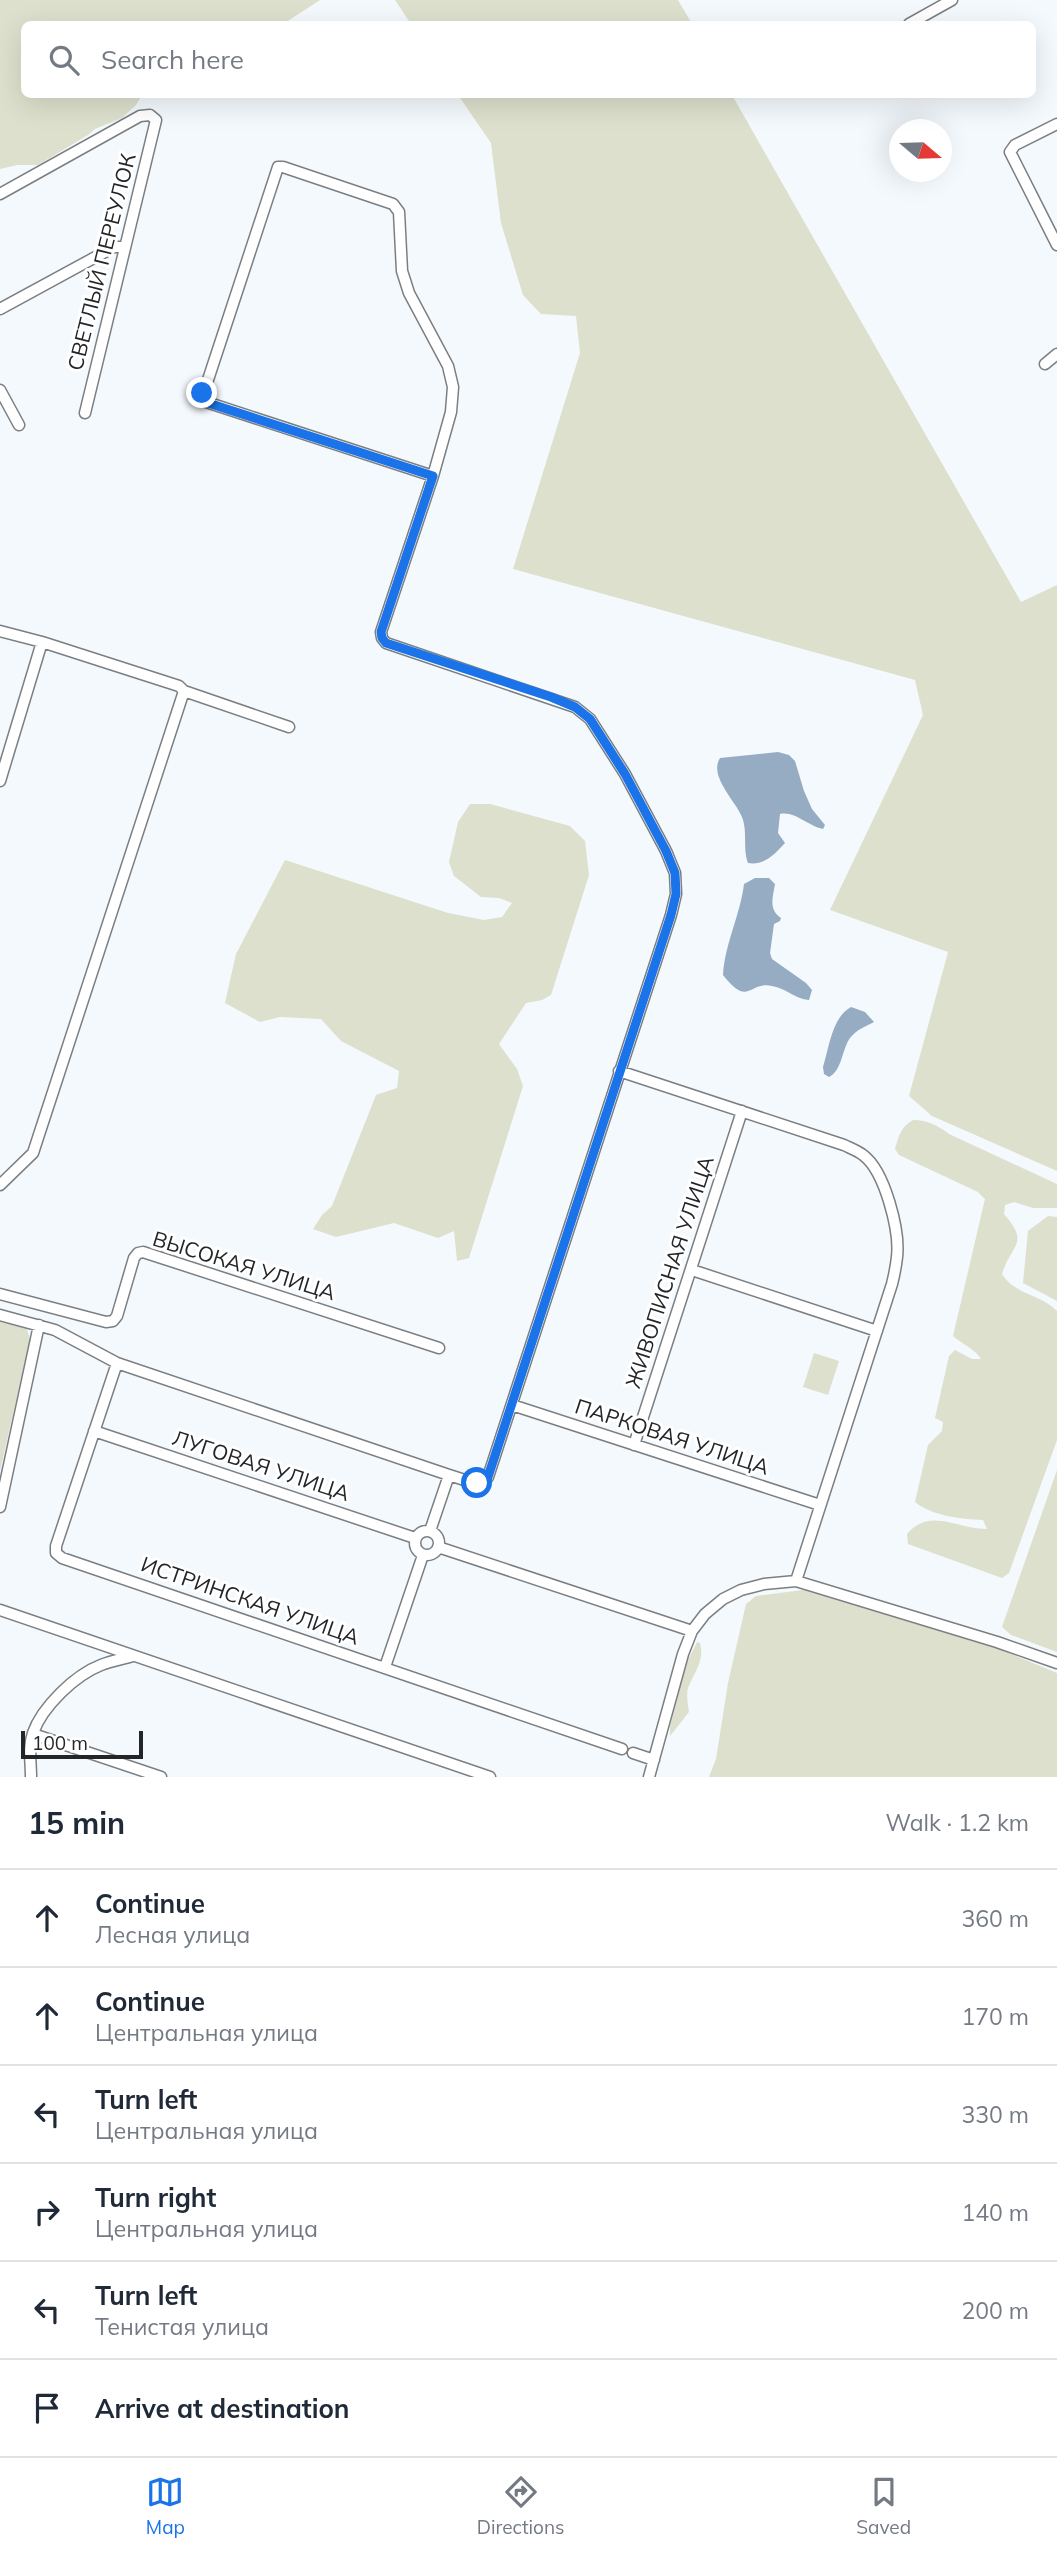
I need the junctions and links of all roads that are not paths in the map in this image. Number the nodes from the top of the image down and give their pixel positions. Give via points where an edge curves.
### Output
1 (952, 0) edge
2 (931, 5) edge
3 (912, 21) edge
4 (1057, 124) edge
5 (0, 194) edge
6 (1057, 245) edge
7 (125, 247) junction
8 (0, 309) edge
9 (1057, 354) edge
10 (1045, 364) dead end
11 (0, 390) edge
12 (85, 413) dead end
13 (19, 425) dead end
14 (433, 476) junction
15 (0, 631) edge
16 (42, 642) junction
17 (184, 691) junction
18 (289, 726) dead end
19 (0, 781) edge
20 (619, 1071) junction
21 (742, 1111) junction
22 (0, 1185) edge
23 (692, 1270) junction
24 (0, 1294) edge
25 (0, 1315) edge
26 (39, 1325) junction
27 (877, 1331) junction
28 (439, 1348) dead end
29 (117, 1363) junction
30 (512, 1405) junction
31 (94, 1432) junction
32 (634, 1445) junction
33 (449, 1475) junction
34 (820, 1505) junction
35 (0, 1507) edge
36 (430, 1531) junction
37 (415, 1538) junction
38 (438, 1547) junction
39 (423, 1555) junction
40 (796, 1581) junction
41 (0, 1610) edge
42 (692, 1631) junction
43 (133, 1656) junction
44 (1057, 1663) edge
45 (385, 1667) junction
46 (33, 1734) junction
47 (654, 1760) junction
48 (31, 1777) edge
49 (161, 1777) edge
50 (490, 1777) edge
51 (649, 1777) edge

1 - 2 street
2 - 3 street
4 - 6 street via 1010,152
5 - 7 street, СВЕТЛЫЙ ПЕРЕУЛОК via 140,116 150,115 156,120
7 - 8 street via 114,247
7 - 12 street, СВЕТЛЫЙ ПЕРЕУЛОК
9 - 10 street
11 - 13 street
14 - 14 street via 452,412 453,387 448,366 402,271 399,212 388,201 278,167 202,398
14 - 20 street via 382,638 551,697 590,719 625,774 675,873 671,915
15 - 16 street
16 - 17 street
16 - 19 street
17 - 18 street
17 - 22 street via 33,1153
20 - 21 street
20 - 30 street
21 - 23 street, ЖИВОПИСНАЯ УЛИЦА
21 - 27 street via 844,1145 864,1155 877,1172 896,1232 898,1256
23 - 27 street
23 - 32 street, ЖИВОПИСНАЯ УЛИЦА
24 - 28 street, ВЫСОКАЯ УЛИЦА via 113,1321 134,1258 142,1252
25 - 26 street
26 - 29 street
26 - 35 street
27 - 34 street
29 - 31 street, ИСТРИНСКАЯ УЛИЦА
29 - 33 street
30 - 32 street, ПАРКОВАЯ УЛИЦА
30 - 33 street via 485,1481
31 - 37 street, ЛУГОВАЯ УЛИЦА
31 - 45 street, ИСТРИНСКАЯ УЛИЦА via 55,1546 62,1558
32 - 34 street, ПАРКОВАЯ УЛИЦА
33 - 36 street
34 - 40 street
36 - 37 street
36 - 38 street via 436,1534
37 - 39 street via 417,1551
38 - 39 street
38 - 42 street
39 - 45 street
40 - 42 street via 741,1590 705,1614
40 - 44 street
41 - 43 street
42 - 47 street
43 - 46 street via 99,1666 72,1684 46,1707
43 - 50 street
45 - 47 street, ИСТРИНСКАЯ УЛИЦА
46 - 48 street
46 - 49 street
47 - 51 street

